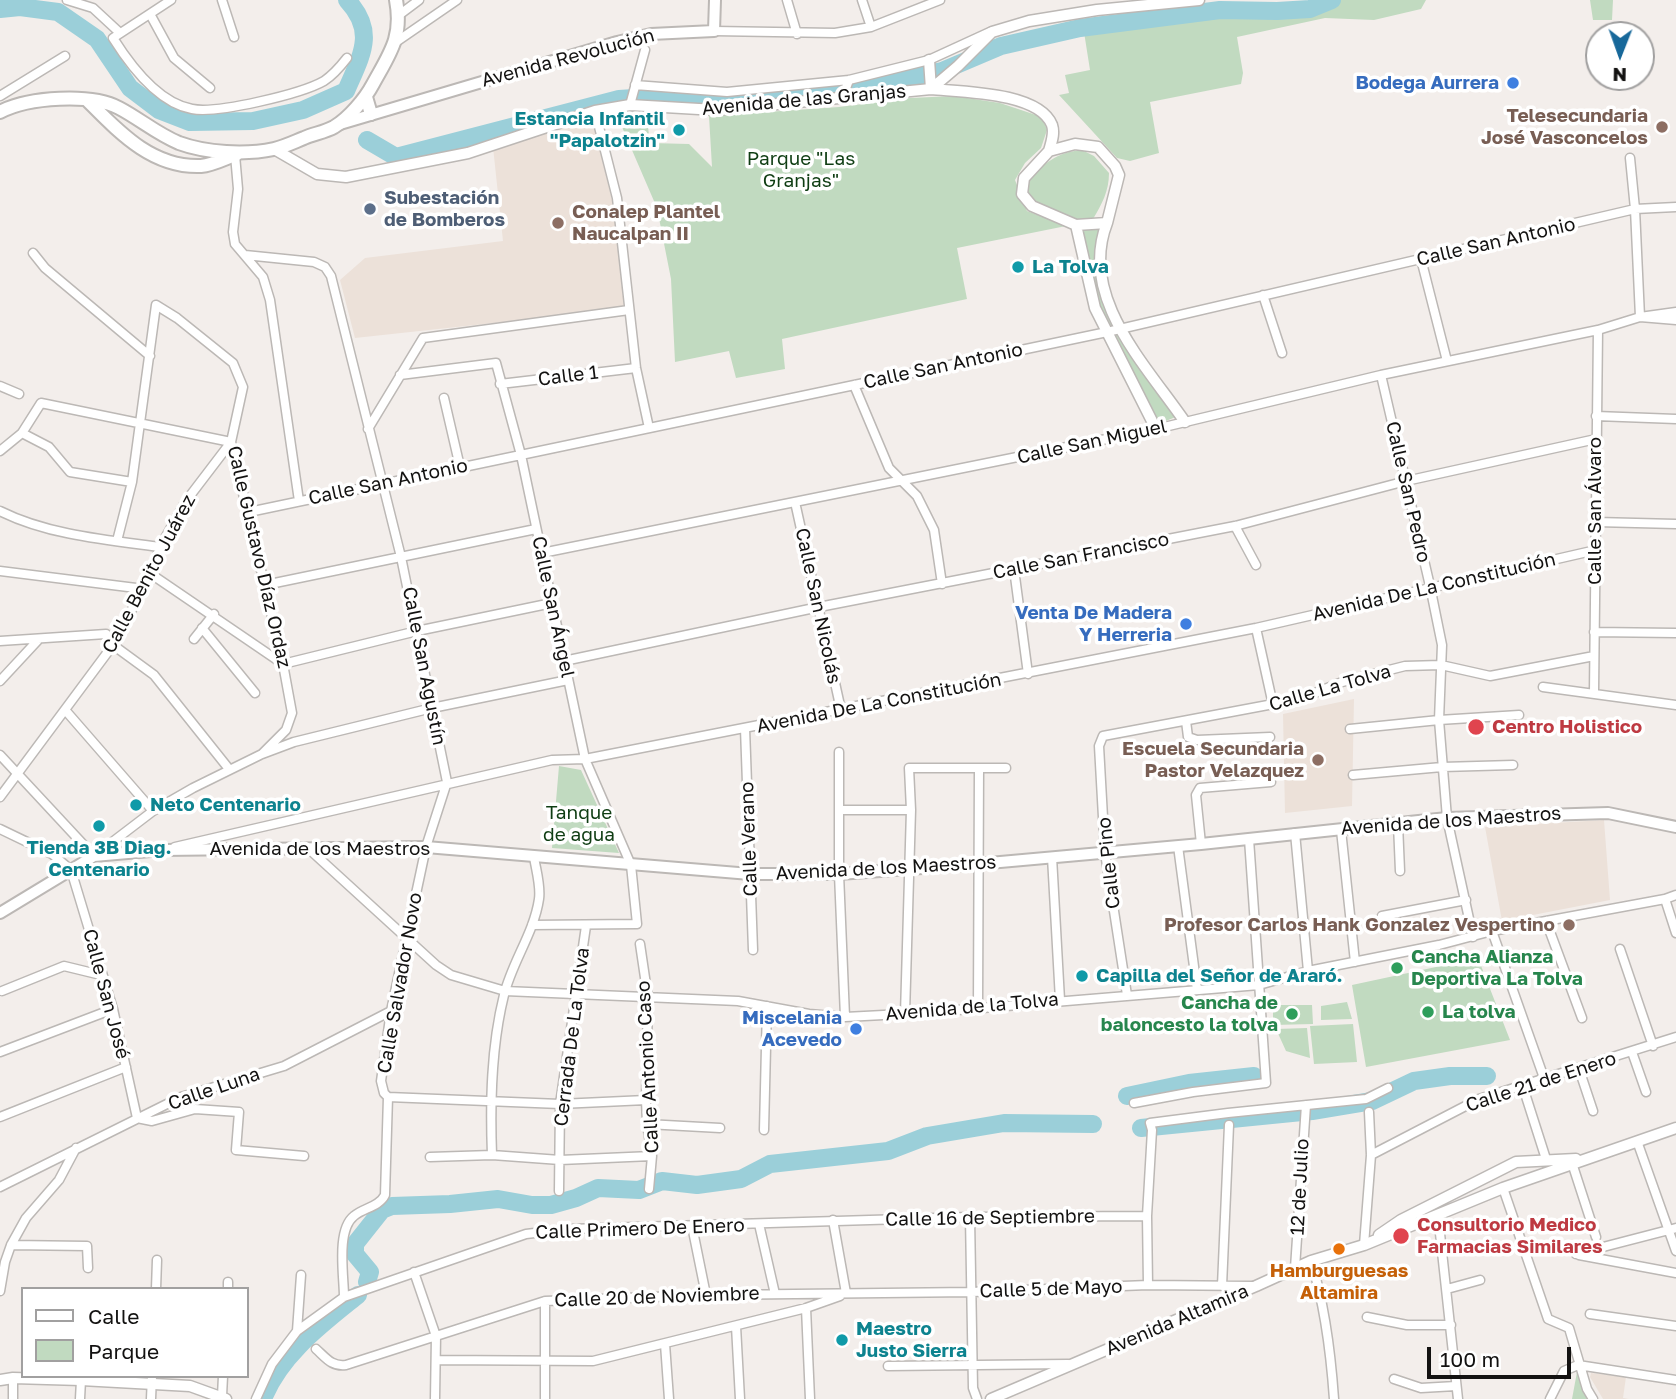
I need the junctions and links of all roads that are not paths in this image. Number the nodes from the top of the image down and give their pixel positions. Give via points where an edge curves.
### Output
1 (67, 0) edge
2 (171, 0) edge
3 (222, 0) edge
4 (396, 0) edge
5 (419, 0) edge
6 (457, 0) edge
7 (715, 0) edge
8 (787, 0) edge
9 (862, 0) edge
10 (1199, 0) edge
11 (937, 1) edge
12 (150, 14) junction
13 (399, 15) junction
14 (871, 27) junction
15 (713, 31) junction
16 (992, 32) junction
17 (797, 34) junction
18 (116, 35) junction
19 (233, 37) dead end
20 (396, 41) junction
21 (645, 50) dead end
22 (65, 56) dead end
23 (347, 58) dead end
24 (929, 60) junction
25 (849, 80) junction
26 (930, 81) junction
27 (210, 88) dead end
28 (0, 96) edge
29 (366, 97) junction
30 (632, 97) junction
31 (86, 99) junction
32 (842, 99) junction
33 (595, 111) junction
34 (0, 112) edge
35 (371, 114) junction
36 (335, 126) junction
37 (274, 149) junction
38 (1049, 151) junction
39 (240, 154) junction
40 (1630, 158) dead end
41 (1676, 208) edge
42 (1635, 209) junction
43 (1107, 223) junction
44 (1076, 225) junction
45 (33, 253) dead end
46 (245, 255) junction
47 (1421, 259) junction
48 (1263, 295) junction
49 (629, 310) junction
50 (1676, 312) edge
51 (1640, 317) junction
52 (1676, 320) edge
53 (1119, 329) junction
54 (1598, 330) junction
55 (1107, 331) junction
56 (1282, 353) dead end
57 (149, 356) junction
58 (1447, 361) junction
59 (636, 368) junction
60 (400, 375) junction
61 (1381, 375) junction
62 (500, 384) junction
63 (854, 385) junction
64 (0, 386) edge
65 (19, 394) dead end
66 (444, 398) dead end
67 (1596, 416) junction
68 (1676, 419) edge
69 (1185, 422) junction
70 (141, 425) junction
71 (649, 428) junction
72 (368, 429) junction
73 (1156, 429) junction
74 (22, 433) junction
75 (1596, 439) junction
76 (231, 442) junction
77 (0, 451) edge
78 (521, 455) junction
79 (460, 467) junction
80 (1406, 481) junction
81 (132, 482) junction
82 (902, 482) junction
83 (383, 483) junction
84 (299, 501) junction
85 (795, 502) junction
86 (0, 510) edge
87 (248, 512) junction
88 (1596, 522) junction
89 (1676, 524) edge
90 (1235, 526) junction
91 (536, 529) junction
92 (117, 541) junction
93 (159, 547) junction
94 (1596, 550) junction
95 (542, 553) junction
96 (401, 557) junction
97 (1256, 565) dead end
98 (1014, 569) junction
99 (0, 571) edge
100 (152, 574) junction
101 (942, 584) junction
102 (265, 585) junction
103 (1430, 586) junction
104 (144, 589) junction
105 (552, 603) junction
106 (819, 607) junction
107 (214, 614) junction
108 (202, 628) junction
109 (1256, 628) junction
110 (417, 631) junction
111 (1594, 632) junction
112 (1676, 633) edge
113 (106, 634) dead end
114 (39, 639) junction
115 (194, 639) dead end
116 (0, 641) edge
117 (113, 645) junction
118 (1594, 656) junction
119 (564, 662) junction
120 (283, 664) junction
121 (1441, 665) junction
122 (1028, 674) junction
123 (568, 680) junction
124 (0, 681) edge
125 (1544, 687) dead end
126 (1594, 692) junction
127 (255, 693) dead end
128 (1273, 705) junction
129 (1676, 705) edge
130 (432, 708) junction
131 (66, 710) junction
132 (841, 710) junction
133 (1519, 716) dead end
134 (1439, 720) junction
135 (1186, 722) junction
136 (745, 728) junction
137 (1350, 729) dead end
138 (1107, 734) joint
139 (1270, 737) dead end
140 (839, 752) dead end
141 (262, 754) junction
142 (0, 755) edge
143 (585, 759) junction
144 (1513, 765) dead end
145 (1442, 767) junction
146 (979, 768) junction
147 (1006, 768) dead end
148 (229, 769) junction
149 (18, 773) junction
150 (1353, 775) dead end
151 (447, 782) junction
152 (1271, 782) dead end
153 (0, 797) edge
154 (839, 810) junction
155 (911, 810) junction
156 (153, 811) junction
157 (1447, 818) junction
158 (1398, 824) junction
159 (1676, 827) edge
160 (0, 829) edge
161 (1341, 830) junction
162 (1295, 833) junction
163 (1249, 839) junction
164 (1201, 844) junction
165 (1178, 846) junction
166 (426, 847) junction
167 (162, 850) junction
168 (310, 850) junction
169 (1105, 853) junction
170 (93, 856) junction
171 (534, 857) junction
172 (1052, 857) junction
173 (978, 864) junction
174 (631, 865) junction
175 (72, 870) junction
176 (908, 870) junction
177 (1400, 870) dead end
178 (750, 874) junction
179 (839, 874) junction
180 (1676, 895) edge
181 (1665, 899) junction
182 (1466, 900) junction
183 (0, 913) edge
184 (1382, 916) dead end
185 (1546, 921) junction
186 (531, 925) junction
187 (586, 926) junction
188 (1492, 931) junction
189 (1676, 933) edge
190 (406, 937) junction
191 (1473, 937) junction
192 (640, 944) dead end
193 (1620, 949) dead end
194 (753, 950) dead end
195 (1355, 962) junction
196 (1308, 971) junction
197 (101, 975) junction
198 (1259, 985) junction
199 (1197, 989) junction
200 (2, 991) dead end
201 (505, 991) junction
202 (575, 995) junction
203 (1127, 995) junction
204 (648, 998) junction
205 (1060, 1000) junction
206 (767, 1006) junction
207 (978, 1008) junction
208 (113, 1009) junction
209 (391, 1011) junction
210 (905, 1014) junction
211 (845, 1017) junction
212 (1582, 1018) dead end
213 (1676, 1037) edge
214 (1653, 1046) junction
215 (0, 1052) edge
216 (1632, 1052) junction
217 (126, 1067) junction
218 (1579, 1069) junction
219 (1544, 1078) junction
220 (1522, 1084) junction
221 (1388, 1088) dead end
222 (1646, 1092) dead end
223 (388, 1097) junction
224 (490, 1100) junction
225 (646, 1100) junction
226 (1133, 1103) dead end
227 (560, 1104) junction
228 (1305, 1110) junction
229 (1594, 1111) dead end
230 (1369, 1112) dead end
231 (0, 1118) edge
232 (137, 1118) junction
233 (647, 1124) junction
234 (1228, 1125) dead end
235 (720, 1128) dead end
236 (1676, 1128) edge
237 (764, 1129) dead end
238 (1637, 1141) junction
239 (77, 1147) junction
240 (492, 1155) junction
241 (1371, 1155) junction
242 (303, 1156) dead end
243 (652, 1156) junction
244 (430, 1157) dead end
245 (1546, 1159) junction
246 (1584, 1159) junction
247 (560, 1160) junction
248 (1572, 1163) junction
249 (0, 1187) edge
250 (1503, 1188) junction
251 (649, 1189) dead end
252 (559, 1191) dead end
253 (1438, 1215) junction
254 (1147, 1216) junction
255 (970, 1217) junction
256 (833, 1220) junction
257 (760, 1224) junction
258 (692, 1226) junction
259 (1672, 1229) edge
260 (1595, 1237) dead end
261 (11, 1245) junction
262 (1364, 1245) junction
263 (1676, 1251) edge
264 (157, 1260) dead end
265 (1311, 1261) junction
266 (88, 1268) dead end
267 (1294, 1268) junction
268 (414, 1272) junction
269 (1676, 1273) edge
270 (301, 1275) dead end
271 (1480, 1280) dead end
272 (1148, 1285) junction
273 (1222, 1286) junction
274 (1256, 1286) junction
275 (156, 1287) edge
276 (1447, 1289) junction
277 (0, 1291) edge
278 (972, 1292) junction
279 (846, 1293) junction
280 (775, 1294) junction
281 (706, 1295) junction
282 (344, 1297) junction
283 (545, 1301) junction
284 (806, 1308) junction
285 (1590, 1314) dead end
286 (1367, 1317) dead end
287 (1451, 1325) junction
288 (736, 1326) junction
289 (1676, 1326) edge
290 (297, 1331) junction
291 (436, 1336) junction
292 (665, 1344) junction
293 (317, 1349) dead end
294 (437, 1360) junction
295 (545, 1361) junction
296 (973, 1364) junction
297 (1071, 1364) junction
298 (1578, 1365) junction
299 (888, 1366) dead end
300 (13, 1378) junction
301 (223, 1378) edge
302 (1395, 1379) dead end
303 (0, 1380) edge
304 (81, 1380) junction
305 (152, 1380) edge
306 (1676, 1380) edge
307 (1456, 1386) junction
308 (224, 1397) edge
309 (13, 1399) edge
310 (80, 1399) edge
311 (151, 1399) edge
312 (256, 1399) edge
313 (435, 1399) edge
314 (544, 1399) edge
315 (669, 1399) edge
316 (740, 1399) edge
317 (810, 1399) edge
318 (977, 1399) edge
319 (991, 1399) edge
320 (1334, 1399) edge
321 (1458, 1399) edge
322 (1550, 1399) edge
323 (1593, 1399) edge

1 - 18 street via 93,8
2 - 12 street
3 - 19 street
4 - 13 main road
5 - 13 street
6 - 20 street
7 - 15 main road
8 - 17 street
9 - 14 street
10 - 16 street, Avenida de las Granjas via 1097,10
11 - 14 street, Avenida Revolución
12 - 18 street
12 - 27 street via 174,58
13 - 20 main road
14 - 17 street, Avenida Revolución
15 - 17 street, Avenida Revolución
15 - 35 main road, Avenida Revolución via 617,41
16 - 24 street, Avenida de las Granjas
16 - 26 street, Avenida de las Granjas via 958,66
18 - 23 street via 125,57 151,85 190,109 209,110 294,92 321,82
20 - 29 main road
21 - 30 street
22 - 28 street
24 - 25 street, Avenida de las Granjas
24 - 26 street, Avenida de las Granjas
25 - 30 street, Avenida de las Granjas
25 - 32 street
26 - 32 street, Avenida de las Granjas
26 - 38 street, Avenida de las Granjas via 1041,109 1054,133
29 - 35 main road
29 - 36 main road
30 - 32 street, Avenida de las Granjas via 716,110
30 - 33 street, Avenida de las Granjas
31 - 34 main road via 42,101
31 - 39 main road, Avenida Revolución via 118,107 181,144
31 - 39 main road, Avenida Revolución via 124,137 170,162 202,166
33 - 37 street, Avenida de las Granjas via 468,153 346,177 317,174
33 - 49 street via 617,198
35 - 36 main road, Avenida Revolución
36 - 37 main road, Avenida Revolución
37 - 39 main road, Avenida Revolución
38 - 43 street via 1075,144 1098,147 1115,166 1119,175
38 - 44 street via 1024,178 1022,194 1031,206
39 - 46 street via 233,232 235,244
40 - 42 street
41 - 42 street, Calle San Antonio
42 - 47 street, Calle San Antonio
42 - 51 street
43 - 44 street
43 - 53 street via 1099,266
44 - 55 street via 1095,308
45 - 57 street
46 - 72 street, Calle San Agustín via 313,262 331,275
46 - 84 street via 263,277 270,300
47 - 48 street, Calle San Antonio
47 - 58 street
48 - 53 street, Calle San Antonio
48 - 56 street
49 - 59 street
49 - 60 street via 423,338
50 - 51 street, Calle San Miguel
51 - 52 street, Calle San Miguel
51 - 54 street, Calle San Miguel
53 - 55 street, Calle San Antonio
53 - 69 street
54 - 58 street, Calle San Miguel
54 - 67 street, Calle San Álvaro
55 - 63 street, Calle San Antonio
55 - 73 street
57 - 70 street
57 - 76 street, Calle Gustavo Díaz Ordaz via 156,305 233,363 243,387
58 - 61 street, Calle San Miguel
59 - 62 street, Calle 1
59 - 71 street
60 - 62 street, Calle San Ángel via 496,363
60 - 72 street
61 - 69 street, Calle San Miguel
61 - 80 street, Calle San Pedro
62 - 78 street, Calle San Ángel
63 - 71 street, Calle San Antonio
63 - 82 street via 890,468
64 - 65 street
66 - 79 street
67 - 68 street
67 - 75 street, Calle San Álvaro
69 - 73 street, Calle San Miguel
70 - 74 street via 41,403
70 - 76 street
70 - 81 street
71 - 78 street, Calle San Antonio
72 - 83 street, Calle San Agustín
73 - 82 street, Calle San Miguel
74 - 77 street
74 - 81 street via 49,447 70,472
75 - 80 street, Calle San Francisco
75 - 88 street, Calle San Álvaro
76 - 87 street, Calle Gustavo Díaz Ordaz
76 - 93 street, Calle Benito Juárez via 186,501
78 - 79 street, Calle San Antonio
78 - 91 street, Calle San Ángel
79 - 83 street, Calle San Antonio
80 - 90 street, Calle San Francisco
80 - 103 street, Calle San Pedro
81 - 92 street
82 - 85 street, Calle San Miguel
82 - 101 street via 917,496 933,530
83 - 84 street, Calle San Antonio
83 - 96 street, Calle San Agustín
84 - 87 street, Calle San Antonio
85 - 95 street, Calle San Miguel
85 - 106 street, Calle San Nicolás
86 - 92 street via 15,518
87 - 102 street, Calle Gustavo Díaz Ordaz
88 - 89 street
88 - 94 street, Calle San Álvaro
90 - 97 street
90 - 98 street, Calle San Francisco
91 - 95 street, Calle San Ángel
91 - 96 street
92 - 93 street
93 - 100 street, Calle Benito Juárez
94 - 103 street, Avenida De La Constitución
94 - 111 street, Calle San Álvaro
95 - 105 street, Calle San Ángel
96 - 102 street
96 - 110 street, Calle San Agustín
98 - 101 street, Calle San Francisco
98 - 122 street
99 - 104 street
100 - 104 street, Calle Benito Juárez
100 - 107 street
101 - 106 street, Calle San Francisco
102 - 120 street, Calle Gustavo Díaz Ordaz
103 - 109 street, Avenida De La Constitución
103 - 121 street, Calle San Pedro via 1442,645
104 - 117 street, Calle Benito Juárez
105 - 110 street
105 - 119 street, Calle San Ángel
106 - 119 street, Calle San Francisco
106 - 132 street, Calle San Nicolás
107 - 108 street
107 - 120 street
108 - 115 street
108 - 127 street
109 - 122 street, Avenida De La Constitución
109 - 128 street
110 - 120 street
110 - 130 street, Calle San Agustín
111 - 112 street
111 - 118 street, Calle San Álvaro
113 - 114 street
114 - 116 street
114 - 124 street
117 - 131 street, Calle Benito Juárez
117 - 148 street via 154,675
118 - 121 street, Calle La Tolva via 1490,676
118 - 126 street, Calle San Álvaro
119 - 123 street, Calle San Ángel
120 - 141 street, Calle Gustavo Díaz Ordaz via 292,713 286,730
121 - 128 street, Calle La Tolva via 1392,669
121 - 134 street, Calle San Pedro
122 - 132 street, Avenida De La Constitución
123 - 130 street
123 - 143 street, Calle San Ángel
125 - 126 street
126 - 129 street
128 - 135 street, Calle La Tolva
130 - 141 street
130 - 151 street, Calle San Agustín
131 - 149 street, Calle Benito Juárez
131 - 156 street
132 - 136 street, Avenida De La Constitución
133 - 134 street
134 - 137 street
134 - 145 street, Calle San Pedro
135 - 138 street, Calle La Tolva
135 - 139 street via 1188,737 1197,740
136 - 143 street, Avenida De La Constitución
136 - 178 street, Calle Verano
138 - 169 street, Calle Pino via 1099,746
140 - 154 street
141 - 148 street
142 - 149 street
143 - 151 street, Avenida De La Constitución via 552,760
143 - 174 street
144 - 145 street
145 - 150 street
145 - 157 street, Calle San Pedro
146 - 147 street
146 - 155 street via 909,768
146 - 173 street
148 - 156 street
149 - 153 street, Calle Benito Juárez
149 - 170 street
151 - 166 street, Calle San Agustín
151 - 167 street, Avenida De La Constitución
152 - 164 street via 1200,788 1196,795
154 - 155 street
154 - 179 street
155 - 176 street
156 - 170 street
157 - 158 main road, Avenida de los Maestros
157 - 159 main road, Avenida de los Maestros via 1608,813
157 - 182 street, Calle San Pedro
158 - 161 main road, Avenida de los Maestros
158 - 177 street
160 - 175 street via 52,854
161 - 162 main road, Avenida de los Maestros
161 - 195 street
162 - 163 main road, Avenida de los Maestros
162 - 196 street
163 - 164 main road, Avenida de los Maestros
163 - 198 street
164 - 165 main road, Avenida de los Maestros
165 - 169 main road, Avenida de los Maestros
165 - 199 street
166 - 168 main road, Avenida de los Maestros
166 - 171 main road, Avenida de los Maestros
166 - 190 street, Calle Salvador Novo
167 - 168 main road, Avenida de los Maestros
167 - 170 main road, Avenida de los Maestros
168 - 190 street, Avenida de la Tolva
169 - 172 main road, Avenida de los Maestros
169 - 203 street, Calle Pino
170 - 175 main road
171 - 174 main road, Avenida de los Maestros
171 - 186 street via 539,897
172 - 173 main road, Avenida de los Maestros
172 - 205 street
173 - 176 main road, Avenida de los Maestros
173 - 207 street
174 - 178 main road, Avenida de los Maestros
174 - 187 street via 637,924
175 - 183 main road
175 - 197 street, Calle San José
176 - 179 main road, Avenida de los Maestros
176 - 210 street
178 - 179 main road, Avenida de los Maestros
178 - 194 street, Calle Verano
179 - 211 street
180 - 181 street, Avenida de la Tolva
181 - 185 street, Avenida de la Tolva
181 - 189 street
182 - 184 street
182 - 191 street, Calle San Pedro
185 - 188 street, Avenida de la Tolva
185 - 212 street
186 - 187 street
186 - 201 street
187 - 202 street, Cerrada De La Tolva
188 - 191 street, Avenida de la Tolva
188 - 219 street
190 - 201 street, Avenida de la Tolva via 452,975
190 - 209 street, Calle Salvador Novo
191 - 195 street, Avenida de la Tolva
192 - 204 street, Calle Antonio Caso
193 - 214 street
195 - 196 street, Avenida de la Tolva
196 - 198 street, Avenida de la Tolva
197 - 200 street via 64,966
197 - 208 street, Calle San José
198 - 199 street, Avenida de la Tolva
198 - 226 street via 1266,1083
199 - 203 street, Avenida de la Tolva
201 - 202 street, Avenida de la Tolva
201 - 224 street
202 - 204 street, Avenida de la Tolva
202 - 227 street, Cerrada De La Tolva
203 - 205 street, Avenida de la Tolva
204 - 206 street, Avenida de la Tolva
204 - 225 street, Calle Antonio Caso
205 - 207 street, Avenida de la Tolva
206 - 211 street, Avenida de la Tolva
206 - 237 street
207 - 210 street, Avenida de la Tolva
208 - 215 street
208 - 217 street, Calle San José
209 - 223 street, Calle Salvador Novo via 381,1081
209 - 232 street, Calle Luna via 284,1066 181,1097
210 - 211 street, Avenida de la Tolva
213 - 214 street, Calle 21 de Enero
214 - 216 street, Calle 21 de Enero
216 - 218 street, Calle 21 de Enero
216 - 222 street
217 - 231 street
217 - 232 street, Calle San José
218 - 219 street, Calle 21 de Enero
218 - 229 street
219 - 220 street, Calle 21 de Enero
220 - 241 street, Calle 21 de Enero via 1479,1099
220 - 245 street
221 - 228 street via 1366,1099
223 - 224 street
223 - 282 street, Calle Salvador Novo via 385,1195 346,1226
224 - 227 street
224 - 240 street
225 - 227 street
225 - 233 street, Calle Antonio Caso
227 - 247 street, Cerrada De La Tolva
228 - 254 street via 1151,1127
228 - 267 street, 12 de Julio
230 - 241 street
232 - 239 street, Calle Luna
232 - 242 street via 152,1121 195,1109 239,1112 236,1150
233 - 235 street
233 - 243 street, Calle Antonio Caso
234 - 273 street
236 - 238 street, Avenida Altamira
238 - 246 street, Avenida Altamira
238 - 259 street
239 - 249 street, Calle Luna
239 - 261 street via 59,1180 26,1218
240 - 244 street
240 - 247 street
241 - 262 street
243 - 247 street
243 - 251 street, Calle Antonio Caso
245 - 246 street, Avenida Altamira
245 - 262 street, Avenida Altamira via 1516,1162 1401,1220
246 - 248 street, Avenida Altamira
247 - 252 street, Cerrada De La Tolva
248 - 250 street, Avenida Altamira
248 - 260 street
250 - 253 street, Avenida Altamira
250 - 298 street via 1548,1319 1569,1328
253 - 262 street, Avenida Altamira
253 - 276 street
254 - 255 street, Calle 16 de Septiembre
254 - 272 street
255 - 256 street, Calle 16 de Septiembre
255 - 278 street
256 - 257 street, Calle Primero De Enero
256 - 279 street
257 - 258 street, Calle Primero De Enero
257 - 280 street
258 - 268 street, Calle Primero De Enero via 526,1234
258 - 281 street
259 - 263 street
259 - 269 street via 1576,1254
261 - 266 street via 87,1246
261 - 277 street
262 - 265 street, Avenida Altamira
264 - 275 street
265 - 267 street, Avenida Altamira
265 - 320 street
267 - 274 street, Avenida Altamira
268 - 282 street, Calle Primero De Enero
268 - 291 street
270 - 290 street
271 - 276 street
272 - 273 street, Calle 5 de Mayo
272 - 278 street, Calle 5 de Mayo
273 - 274 street, Calle 5 de Mayo
274 - 297 street, Avenida Altamira
276 - 287 street
278 - 279 street, Calle 5 de Mayo
278 - 296 street
279 - 280 street, Calle 20 de Noviembre
279 - 284 street
280 - 281 street, Calle 20 de Noviembre
281 - 283 street, Calle 20 de Noviembre
282 - 290 street, Calle Primero De Enero
283 - 291 street, Calle 20 de Noviembre
283 - 295 street
284 - 288 street
284 - 317 street
285 - 289 street
286 - 287 street via 1407,1325
287 - 307 street
288 - 292 street
288 - 316 street
290 - 312 street, Calle Primero De Enero via 272,1364
291 - 293 street, Calle 20 de Noviembre via 338,1366
291 - 294 street
292 - 295 street via 593,1361
292 - 315 street
294 - 295 street
294 - 313 street
295 - 314 street
296 - 297 street
296 - 299 street
296 - 318 street
297 - 319 street, Avenida Altamira
298 - 306 street
298 - 322 street via 1564,1371
298 - 323 street
300 - 303 street
300 - 304 street
300 - 309 street
301 - 308 street
302 - 307 street via 1421,1388
304 - 305 street
304 - 310 street
305 - 308 street
305 - 311 street
307 - 321 street

